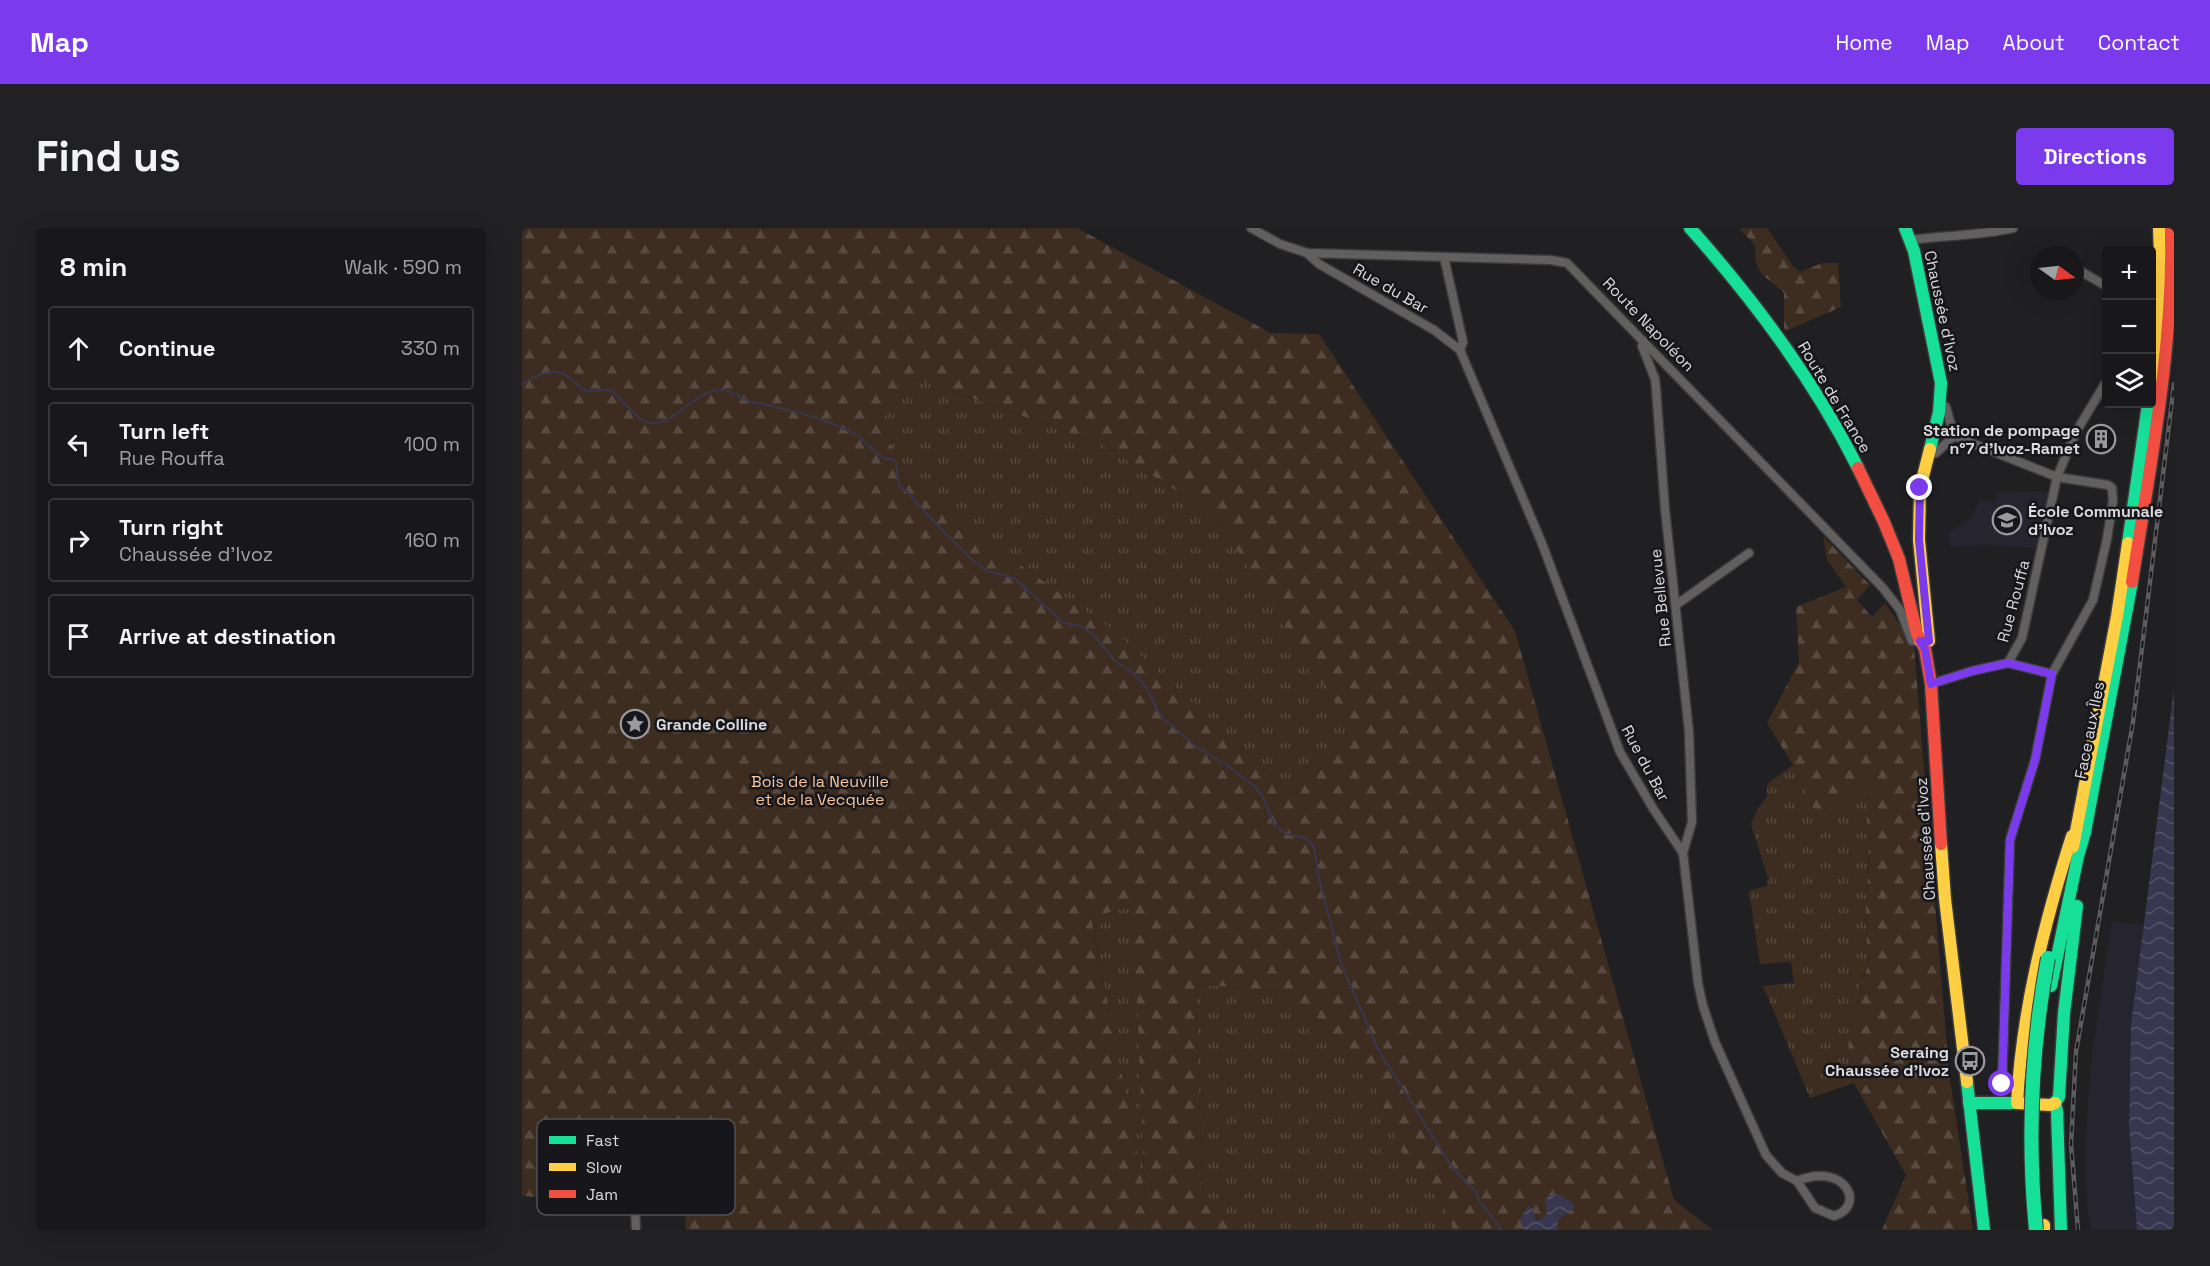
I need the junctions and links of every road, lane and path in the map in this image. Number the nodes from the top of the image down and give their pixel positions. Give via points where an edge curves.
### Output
1 (1251, 228) edge
2 (1690, 228) edge
3 (2013, 228) edge
4 (2166, 230) edge
5 (1952, 231) edge
6 (1908, 234) edge
7 (1307, 253) junction
8 (1444, 257) junction
9 (2084, 273) edge
10 (2102, 284) edge
11 (1644, 341) junction
12 (1460, 350) junction
13 (2154, 354) edge
14 (2102, 389) edge
15 (1941, 403) junction
16 (2147, 408) edge
17 (1954, 436) junction
18 (1928, 454) junction
19 (2057, 477) junction
20 (1749, 553) dead end
21 (1676, 605) junction
22 (1920, 641) junction
23 (2008, 663) junction
24 (2052, 674) junction
25 (1931, 684) junction
26 (2080, 828) junction
27 (1683, 853) junction
28 (2002, 1084) dead end
29 (1969, 1103) junction
30 (2017, 1103) junction
31 (2055, 1103) junction
32 (1797, 1180) junction
33 (635, 1215) edge
34 (2041, 1228) edge
35 (636, 1230) edge
36 (1984, 1230) edge
37 (2061, 1230) edge

1 - 7 street, Route Napoléon
2 - 22 main road, Route de France via 1769,322 1840,432 1893,542
3 - 5 street via 1960,237
4 - 13 main road, Face aux Îles
4 - 26 main road, Face aux Îles via 2173,283 2168,344 2127,616
5 - 6 street
6 - 15 main road, Chaussée d'Ivoz via 1940,376
7 - 8 street, Route Napoléon
7 - 12 street, Rue du Bar
8 - 11 street, Route Napoléon via 1567,263
8 - 12 street, Rue du Bar via 1463,342
9 - 10 street
11 - 21 street, Rue Bellevue via 1642,346 1655,379
11 - 22 street, Route Napoléon via 1883,588 1900,610 1912,641
12 - 27 street, Rue du Bar via 1541,541 1620,752
14 - 19 street, Rue Rouffa via 2076,432
15 - 17 street, Chaussée d'Ivoz via 1946,407
15 - 18 main road, Chaussée d'Ivoz
16 - 26 main road, Face aux Îles
17 - 18 street via 1936,453
17 - 19 street
18 - 22 main road, Chaussée d'Ivoz via 1920,488 1919,519 1929,641
19 - 23 street, Rue Rouffa via 2022,638
19 - 24 street via 2108,485 2113,494 2093,600
20 - 21 street
21 - 27 street, Rue Bellevue via 1692,792 1692,822
22 - 25 main road, Chaussée d'Ivoz
23 - 24 street, Rue Rouffa
23 - 25 street, Rue Rouffa
24 - 28 street via 2035,760 2010,840
25 - 29 main road, Chaussée d'Ivoz via 1945,899
26 - 30 main road via 2046,915 2031,977
26 - 31 main road via 2059,1097
26 - 34 main road, Face aux Îles via 2042,1046 2038,1097
26 - 34 main road, Face aux Îles, bridge via 2036,1023 2030,1158
27 - 32 street, Rue du Bar via 1698,982 1711,1031 1766,1155 1782,1173
29 - 30 main road
29 - 36 main road, Chaussée d'Ivoz
30 - 31 main road
31 - 37 main road
32 - 32 street, Rue du Bar via 1815,1208 1834,1216 1848,1205 1848,1188 1839,1179 1818,1175
33 - 35 street

